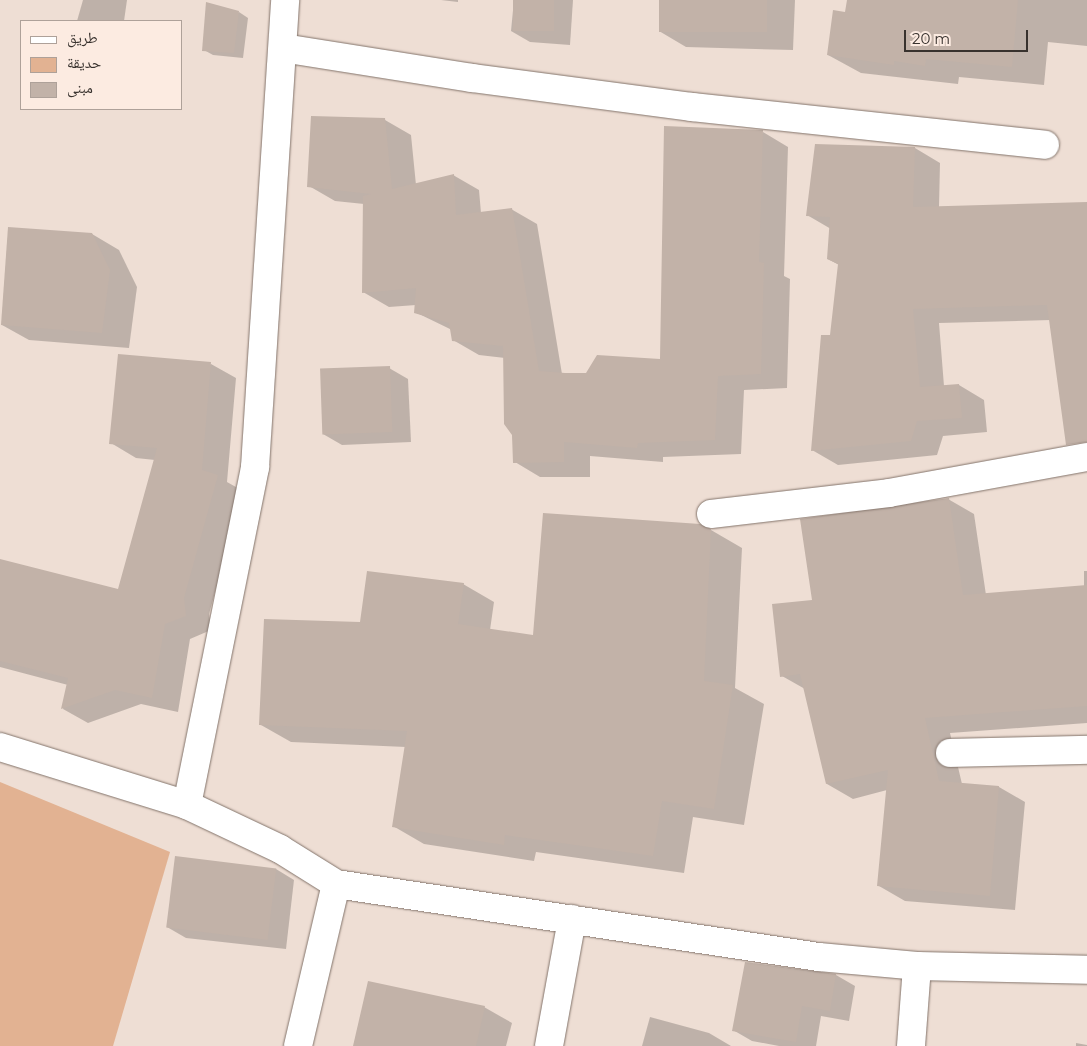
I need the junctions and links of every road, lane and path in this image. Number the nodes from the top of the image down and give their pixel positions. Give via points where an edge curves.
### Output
1 (285, 0) edge
2 (284, 48) junction
3 (1045, 145) dead end
4 (1087, 457) edge
5 (711, 514) dead end
6 (0, 747) edge
7 (1087, 750) edge
8 (950, 753) dead end
9 (187, 805) junction
10 (336, 884) junction
11 (572, 919) junction
12 (918, 966) junction
13 (1087, 970) edge
14 (298, 1046) edge
15 (549, 1046) edge
16 (911, 1046) edge

1 - 2 street
2 - 3 street via 472,78 692,107
2 - 9 street via 255,467
4 - 5 street via 888,493
6 - 9 street
7 - 8 street
9 - 10 street via 280,849
10 - 11 street
10 - 14 street
11 - 12 street via 819,957
11 - 15 street
12 - 13 street
12 - 16 street

